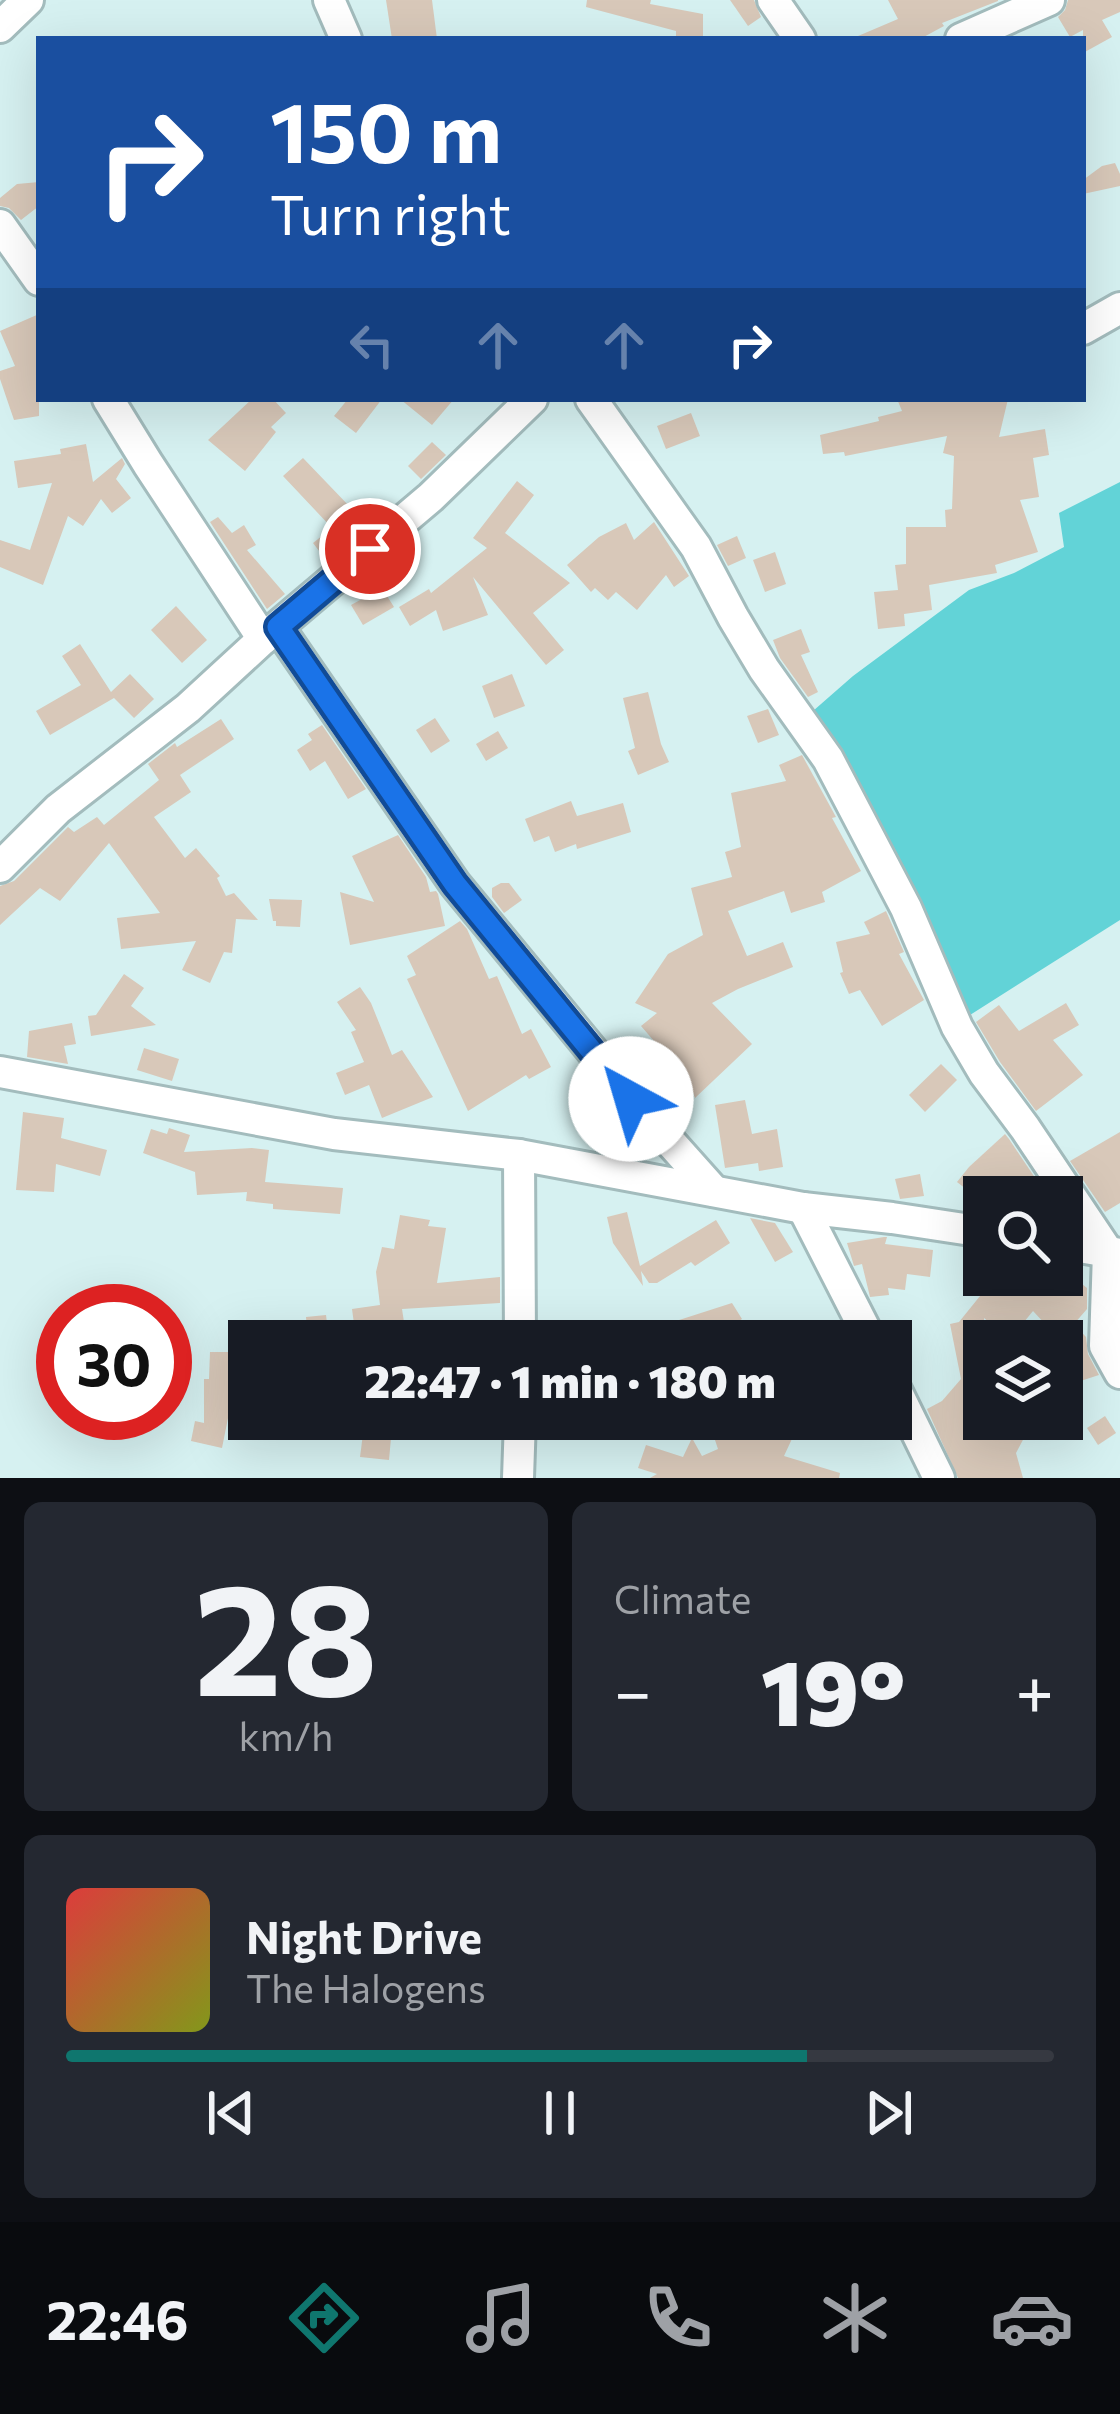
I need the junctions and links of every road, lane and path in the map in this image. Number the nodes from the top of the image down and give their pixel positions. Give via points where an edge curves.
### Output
1 (28, 0) edge
2 (329, 0) edge
3 (773, 0) edge
4 (1049, 0) edge
5 (0, 27) edge
6 (345, 36) edge
7 (798, 36) edge
8 (968, 36) edge
9 (0, 225) edge
10 (36, 276) edge
11 (1120, 308) edge
12 (1086, 328) edge
13 (110, 402) edge
14 (529, 402) edge
15 (593, 402) edge
16 (271, 633) junction
17 (0, 867) edge
18 (0, 1072) edge
19 (519, 1155) junction
20 (714, 1191) junction
21 (803, 1208) junction
22 (963, 1229) edge
23 (1083, 1248) edge
24 (1114, 1253) edge
25 (520, 1320) edge
26 (860, 1320) edge
27 (1120, 1373) edge
28 (912, 1423) edge
29 (519, 1440) edge
30 (518, 1478) edge
31 (939, 1478) edge

1 - 5 street
2 - 6 street
3 - 7 street
4 - 8 street
9 - 10 street
11 - 12 street
13 - 16 street
14 - 16 street
15 - 24 street via 696,547 764,668 828,759 984,1073
16 - 17 street
16 - 20 street via 455,884
18 - 19 street via 334,1134
19 - 20 street
19 - 25 street
20 - 21 street
21 - 22 street
21 - 26 street
23 - 24 street
24 - 27 street via 1105,1346
28 - 31 street
29 - 30 street

